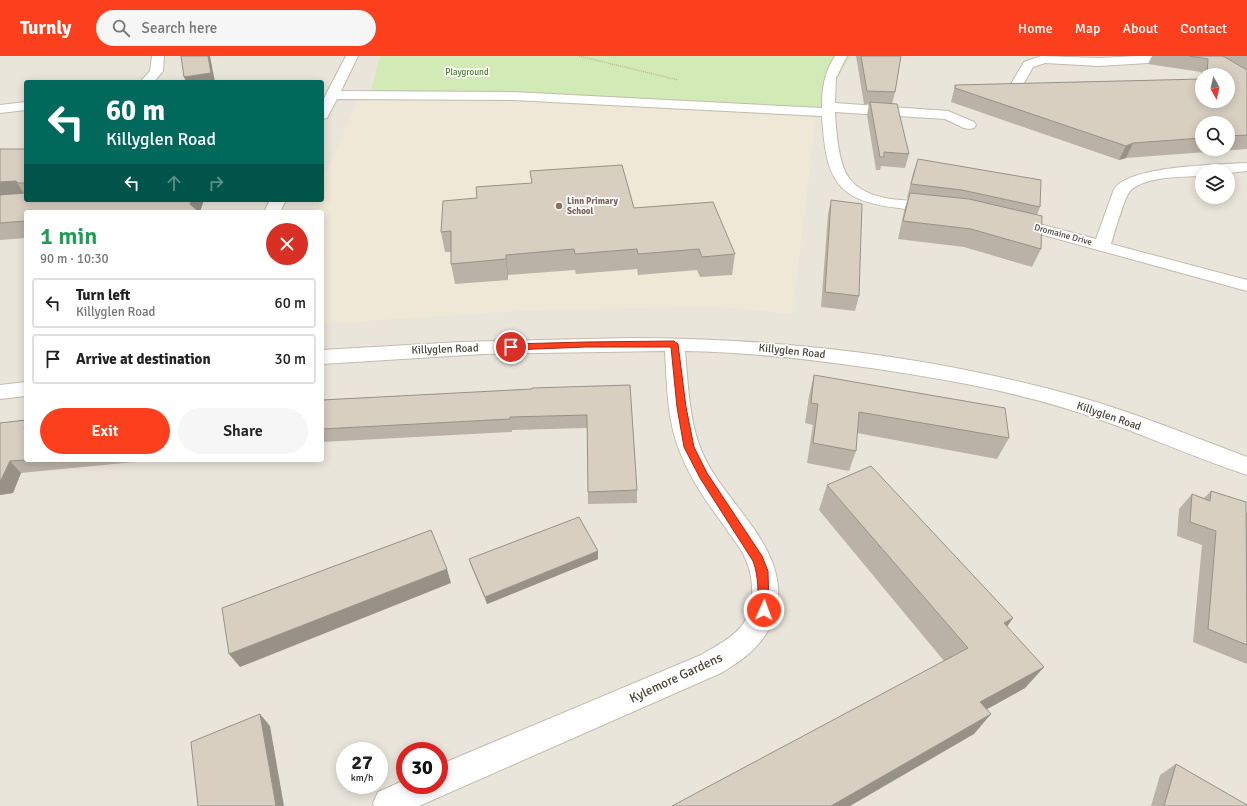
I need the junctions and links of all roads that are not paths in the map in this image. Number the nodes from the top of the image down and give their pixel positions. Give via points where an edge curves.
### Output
1 (158, 56) edge
2 (352, 56) edge
3 (841, 56) edge
4 (1197, 56) edge
5 (149, 80) edge
6 (1017, 84) edge
7 (333, 95) junction
8 (24, 106) edge
9 (0, 109) edge
10 (828, 109) junction
11 (324, 111) edge
12 (969, 125) dead end
13 (1247, 167) edge
14 (1235, 168) edge
15 (1195, 172) edge
16 (950, 208) edge
17 (995, 217) edge
18 (1102, 245) junction
19 (1247, 286) edge
20 (674, 344) junction
21 (324, 357) edge
22 (24, 389) edge
23 (0, 392) edge
24 (1247, 466) edge
25 (448, 777) edge
26 (410, 794) edge
27 (389, 803) dead end

1 - 5 street via 158,70
2 - 7 street
3 - 10 street via 830,78
4 - 6 street via 1098,62 1044,60 1028,65
7 - 10 street via 520,96
7 - 11 street
8 - 9 street
10 - 12 street via 948,115
10 - 16 street via 836,166 842,179 853,190 870,198 890,202
13 - 14 street
15 - 18 street via 1138,179 1122,189
17 - 18 street, Dromaine Drive
18 - 19 street, Dromaine Drive
20 - 21 street, Killyglen Road via 586,344 398,351
20 - 24 street, Killyglen Road via 754,347 831,356 981,380 1057,398
20 - 25 street, Kylemore Gardens via 689,447 704,475 749,543 762,571 765,598 764,610 758,624 738,647 711,664
22 - 23 street
26 - 27 street

